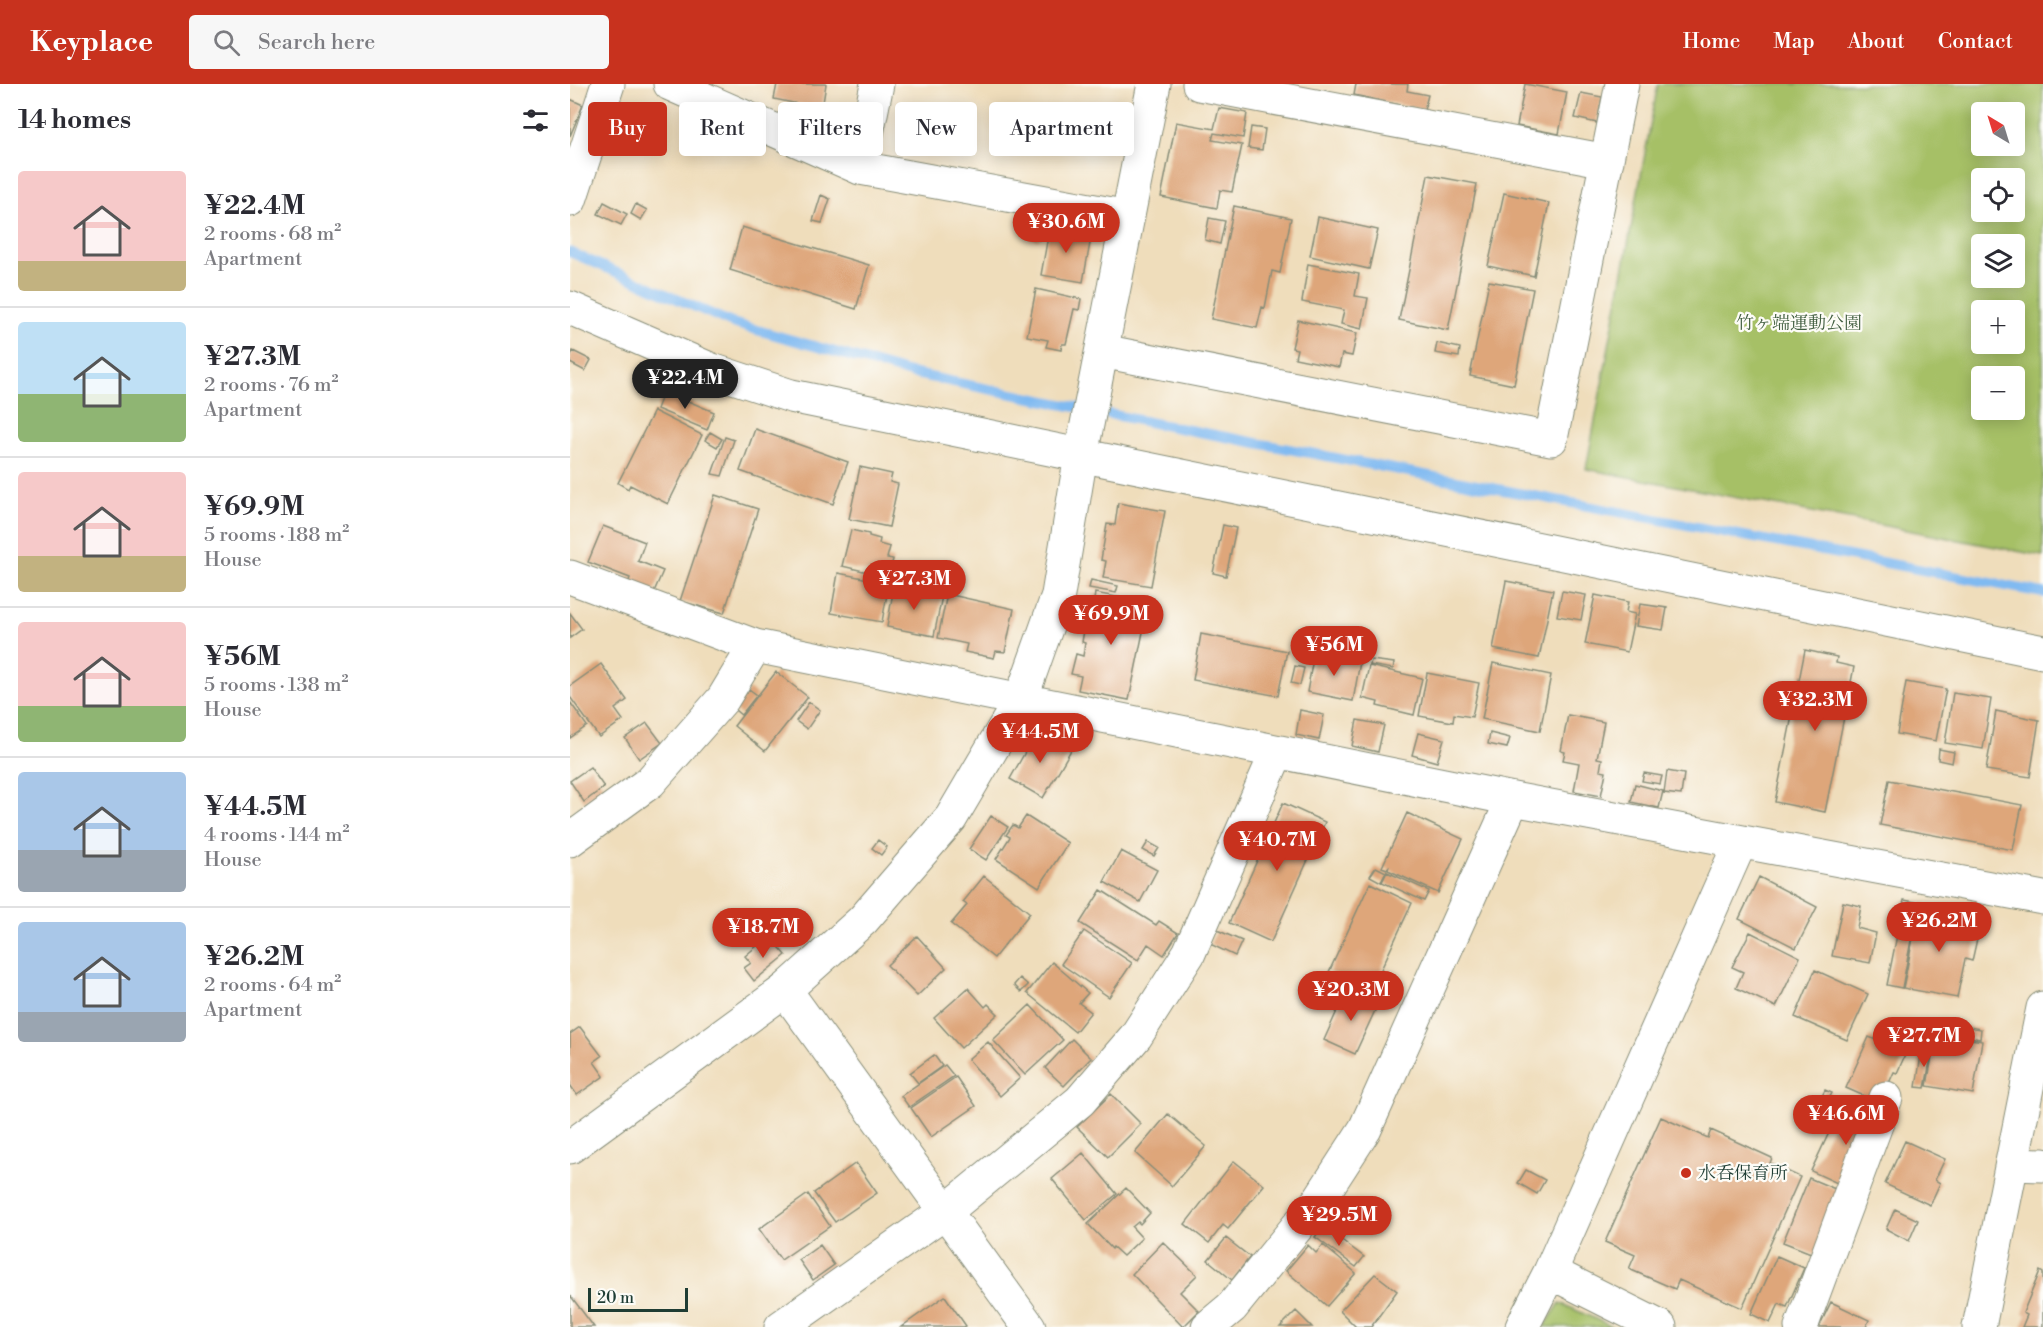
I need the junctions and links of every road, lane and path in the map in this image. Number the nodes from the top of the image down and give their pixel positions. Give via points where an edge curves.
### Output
1 (608, 84) edge
2 (669, 84) edge
3 (877, 84) edge
4 (1154, 84) edge
5 (1200, 84) edge
6 (1622, 84) edge
7 (1607, 161) junction
8 (860, 168) junction
9 (570, 200) edge
10 (1128, 217) junction
11 (570, 308) edge
12 (1099, 366) junction
13 (1084, 441) junction
14 (570, 577) edge
15 (754, 646) junction
16 (2043, 652) edge
17 (1021, 699) junction
18 (1277, 752) junction
19 (1513, 799) junction
20 (570, 840) edge
21 (1740, 843) junction
22 (2043, 898) edge
23 (785, 990) junction
24 (2043, 1008) edge
25 (1886, 1098) dead end
26 (570, 1147) edge
27 (2027, 1164) edge
28 (946, 1211) junction
29 (1550, 1272) junction
30 (781, 1327) edge
31 (1029, 1327) edge
32 (1208, 1327) edge
33 (1522, 1327) edge
34 (1660, 1327) edge
35 (1801, 1327) edge
36 (1979, 1327) edge

1 - 9 street
2 - 8 street
3 - 8 street
4 - 10 street
5 - 7 street
6 - 7 street
7 - 12 street via 1551,438
8 - 10 street
10 - 12 street
11 - 13 street via 712,370 791,396
12 - 13 street
13 - 16 street
13 - 17 street via 1058,595
14 - 15 street
15 - 17 street
15 - 20 street via 723,699 650,783
17 - 18 street
17 - 23 street via 951,818 863,920
18 - 19 street
18 - 28 street via 1189,953 1136,1036 1080,1101
19 - 21 street
19 - 32 street via 1365,1129 1319,1200 1232,1307
21 - 22 street
21 - 29 street
23 - 26 street
23 - 28 street
24 - 27 street
25 - 35 street
27 - 36 street
28 - 30 street
28 - 31 street
29 - 33 street
29 - 34 street

